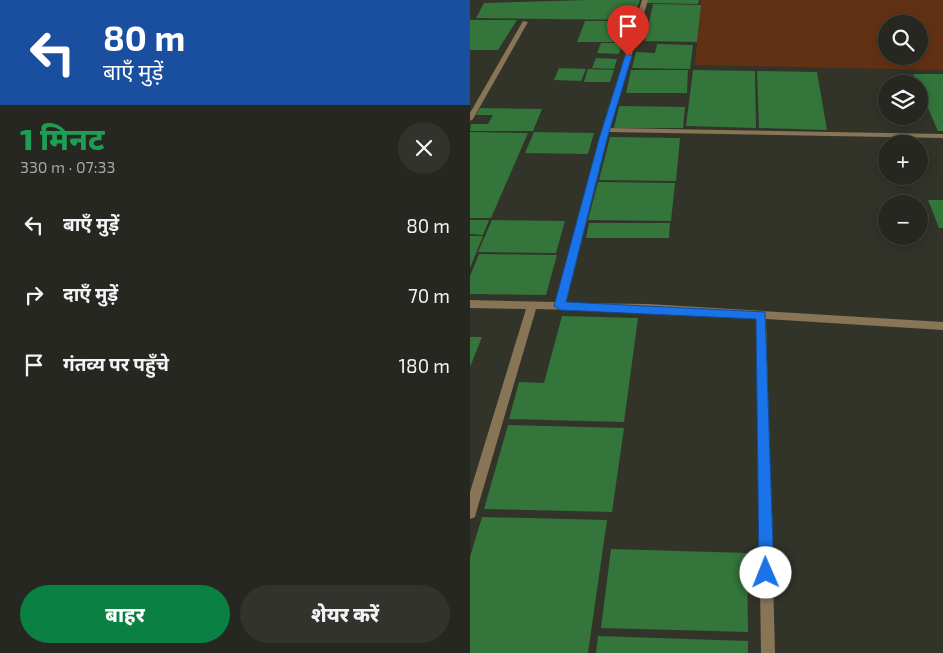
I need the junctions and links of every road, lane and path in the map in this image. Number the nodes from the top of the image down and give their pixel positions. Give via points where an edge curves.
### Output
1 (645, 0) edge
2 (525, 22) dead end
3 (470, 119) edge
4 (606, 130) junction
5 (943, 136) edge
6 (470, 304) edge
7 (532, 306) junction
8 (560, 306) junction
9 (761, 315) junction
10 (943, 326) edge
11 (470, 513) edge
12 (768, 653) edge

1 - 4 lane
2 - 3 lane
4 - 5 lane
4 - 8 lane
6 - 7 lane
7 - 8 lane
7 - 11 lane
8 - 9 lane
9 - 10 lane
9 - 12 lane

